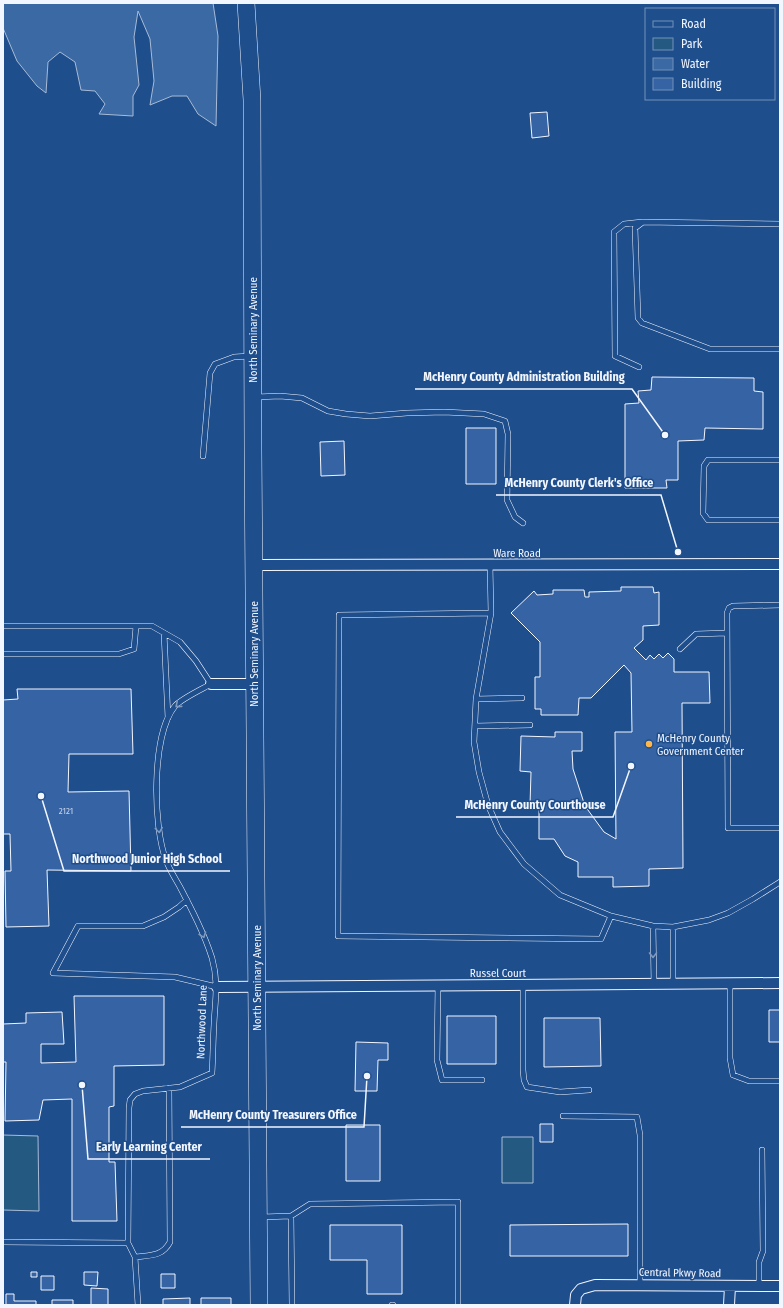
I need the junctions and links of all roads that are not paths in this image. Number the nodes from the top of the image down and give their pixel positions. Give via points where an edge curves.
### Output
1 (246, 3) edge
2 (643, 222) junction
3 (780, 224) edge
4 (780, 349) edge
5 (253, 356) junction
6 (639, 367) dead end
7 (253, 397) junction
8 (203, 456) dead end
9 (780, 460) edge
10 (780, 520) edge
11 (523, 523) dead end
12 (780, 564) edge
13 (254, 565) junction
14 (490, 565) junction
15 (780, 605) edge
16 (491, 613) junction
17 (3, 626) edge
18 (136, 626) junction
19 (727, 632) junction
20 (164, 633) junction
21 (680, 649) dead end
22 (3, 654) edge
23 (211, 684) junction
24 (254, 684) junction
25 (522, 698) dead end
26 (476, 699) junction
27 (168, 720) junction
28 (530, 725) dead end
29 (475, 726) junction
30 (780, 828) edge
31 (780, 882) edge
32 (186, 900) junction
33 (611, 916) junction
34 (653, 926) junction
35 (673, 927) junction
36 (673, 983) junction
37 (730, 983) junction
38 (780, 983) edge
39 (523, 984) junction
40 (654, 984) junction
41 (438, 985) junction
42 (257, 986) junction
43 (217, 987) junction
44 (482, 1080) dead end
45 (780, 1082) edge
46 (169, 1088) junction
47 (589, 1090) dead end
48 (563, 1116) dead end
49 (762, 1150) dead end
50 (292, 1216) junction
51 (259, 1217) junction
52 (3, 1242) edge
53 (128, 1243) junction
54 (135, 1257) junction
55 (640, 1285) junction
56 (730, 1286) junction
57 (760, 1286) junction
58 (780, 1286) edge
59 (138, 1305) edge
60 (259, 1305) edge
61 (292, 1305) edge
62 (458, 1305) edge
63 (575, 1305) edge
64 (729, 1305) edge

1 - 5 main road, North Seminary Avenue via 252,100
2 - 3 lane
2 - 4 lane via 635,228 638,318 642,323 710,349
2 - 6 lane via 624,224 614,232 615,356
5 - 7 main road, North Seminary Avenue
5 - 8 lane via 234,357 215,364 210,373
7 - 11 lane via 302,398 328,411 346,414 370,416 444,412 484,414 505,421 508,434 507,500 514,517
7 - 13 main road, North Seminary Avenue
9 - 10 lane via 708,460 704,466 703,513 708,520
12 - 14 street, Ware Road
13 - 14 street, Ware Road
13 - 24 main road, North Seminary Avenue
14 - 16 lane
15 - 19 lane via 731,606 727,610
16 - 26 lane
16 - 33 lane via 339,615 338,936 601,939
17 - 18 lane
18 - 20 lane via 152,626
18 - 22 lane via 134,649 119,654
19 - 21 lane via 696,634
19 - 30 lane via 728,828
20 - 23 lane via 180,642
20 - 27 lane
23 - 24 street
23 -> 27 lane, Northwood Lane via 175,706
24 - 42 main road, North Seminary Avenue
25 - 26 lane
26 - 29 lane
27 -> 32 lane, Northwood Lane via 157,757 157,810 161,844 166,860
28 - 29 lane
29 - 33 lane via 474,742 479,772 488,805 500,832 524,864 560,895
31 - 35 lane via 728,913 709,920
32 -> 43 lane, Northwood Lane via 201,929 212,959
32 - 43 lane via 164,917 143,926 78,926 53,973 175,978
33 - 34 lane
34 - 35 lane
34 -> 40 lane
35 - 36 lane
36 - 37 street, Russel Court
36 - 40 street, Russel Court
37 - 38 street, Russel Court
37 - 45 lane via 730,1058 733,1075 748,1082
39 - 40 street, Russel Court
39 - 41 street, Russel Court
39 - 47 lane via 523,1070 527,1087 560,1092
41 - 42 street, Russel Court
41 - 44 lane via 437,1060 442,1080
42 - 43 street, Russel Court
42 - 51 main road, North Seminary Avenue
43 - 46 lane, Northwood Lane via 212,1073
46 - 53 lane, Northwood Lane via 143,1091 135,1094 130,1100
46 - 54 lane via 170,1242 160,1253
48 - 55 lane via 637,1117 640,1134
49 - 57 lane via 763,1251 759,1262
50 - 51 lane
50 - 61 lane
50 - 62 lane via 310,1204 458,1202
51 - 60 main road, North Seminary Avenue
52 - 53 lane
53 - 54 lane, Northwood Lane
54 - 59 lane, Northwood Lane
55 - 56 street, Central Pkwy Road
55 - 63 street, Central Pkwy Road via 595,1285 581,1289 576,1295
56 - 57 street, Central Pkwy Road
56 - 64 street
57 - 58 street, Central Pkwy Road

